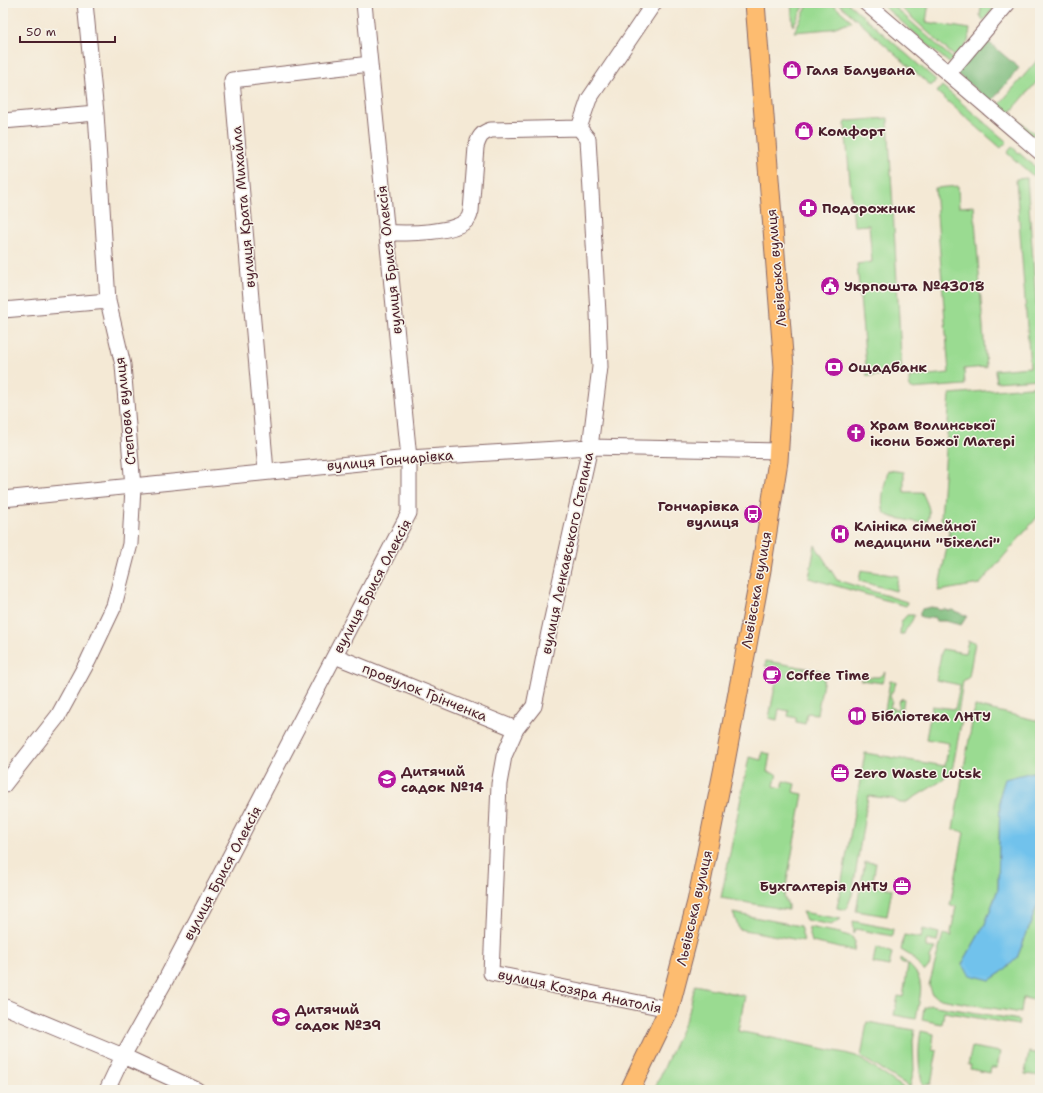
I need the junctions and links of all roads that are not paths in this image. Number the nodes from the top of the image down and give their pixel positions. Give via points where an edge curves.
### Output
1 (85, 3) edge
2 (364, 3) edge
3 (654, 3) edge
4 (755, 3) edge
5 (866, 3) edge
6 (1008, 3) edge
7 (370, 64) junction
8 (948, 73) junction
9 (96, 113) junction
10 (3, 121) edge
11 (579, 128) junction
12 (1040, 152) edge
13 (386, 232) junction
14 (108, 302) junction
15 (3, 310) edge
16 (590, 447) junction
17 (778, 451) junction
18 (408, 458) junction
19 (266, 471) junction
20 (133, 487) junction
21 (3, 500) edge
22 (335, 656) junction
23 (516, 730) junction
24 (3, 786) edge
25 (490, 972) joint
26 (3, 1006) edge
27 (669, 1009) junction
28 (122, 1056) junction
29 (107, 1090) edge
30 (197, 1090) edge
31 (630, 1090) edge

1 - 9 street, Степова вулиця
2 - 7 street, вулиця Брися Олексія
3 - 11 street via 589,99
4 - 17 main road, Львівська вулиця via 784,367
5 - 8 street
6 - 8 street
7 - 13 street, вулиця Брися Олексія
7 - 19 street, вулиця Крата Михайла via 232,80
8 - 12 street
9 - 10 street
9 - 14 street, Степова вулиця
11 - 13 street via 491,130 483,133 478,138 476,147 469,218 456,227 445,230 404,234
11 - 16 street, вулиця Ленкавського Степана via 588,139 598,313 599,376
13 - 18 street, вулиця Брися Олексія
14 - 15 street
14 - 20 street, Степова вулиця via 123,365
16 - 17 street, вулиця Гончарівка
16 - 18 street, вулиця Гончарівка
16 - 23 street, вулиця Ленкавського Степана via 534,706
17 - 27 main road, Львівська вулиця via 764,554 724,770 697,902
18 - 19 street, вулиця Гончарівка
18 - 22 street, вулиця Брися Олексія via 410,514
19 - 20 street, вулиця Гончарівка
20 - 21 street, вулиця Гончарівка
20 - 24 street, Степова вулиця via 130,544 114,606 58,716
22 - 23 street, провулок Грінченка
22 - 28 street, вулиця Брися Олексія via 165,981
23 - 25 street, вулиця Ленкавського Степана via 504,756 499,784
25 - 27 street, вулиця Козяра Анатолія
26 - 28 street
27 - 31 main road, Львівська вулиця
28 - 29 street, вулиця Брися Олексія
28 - 30 street

